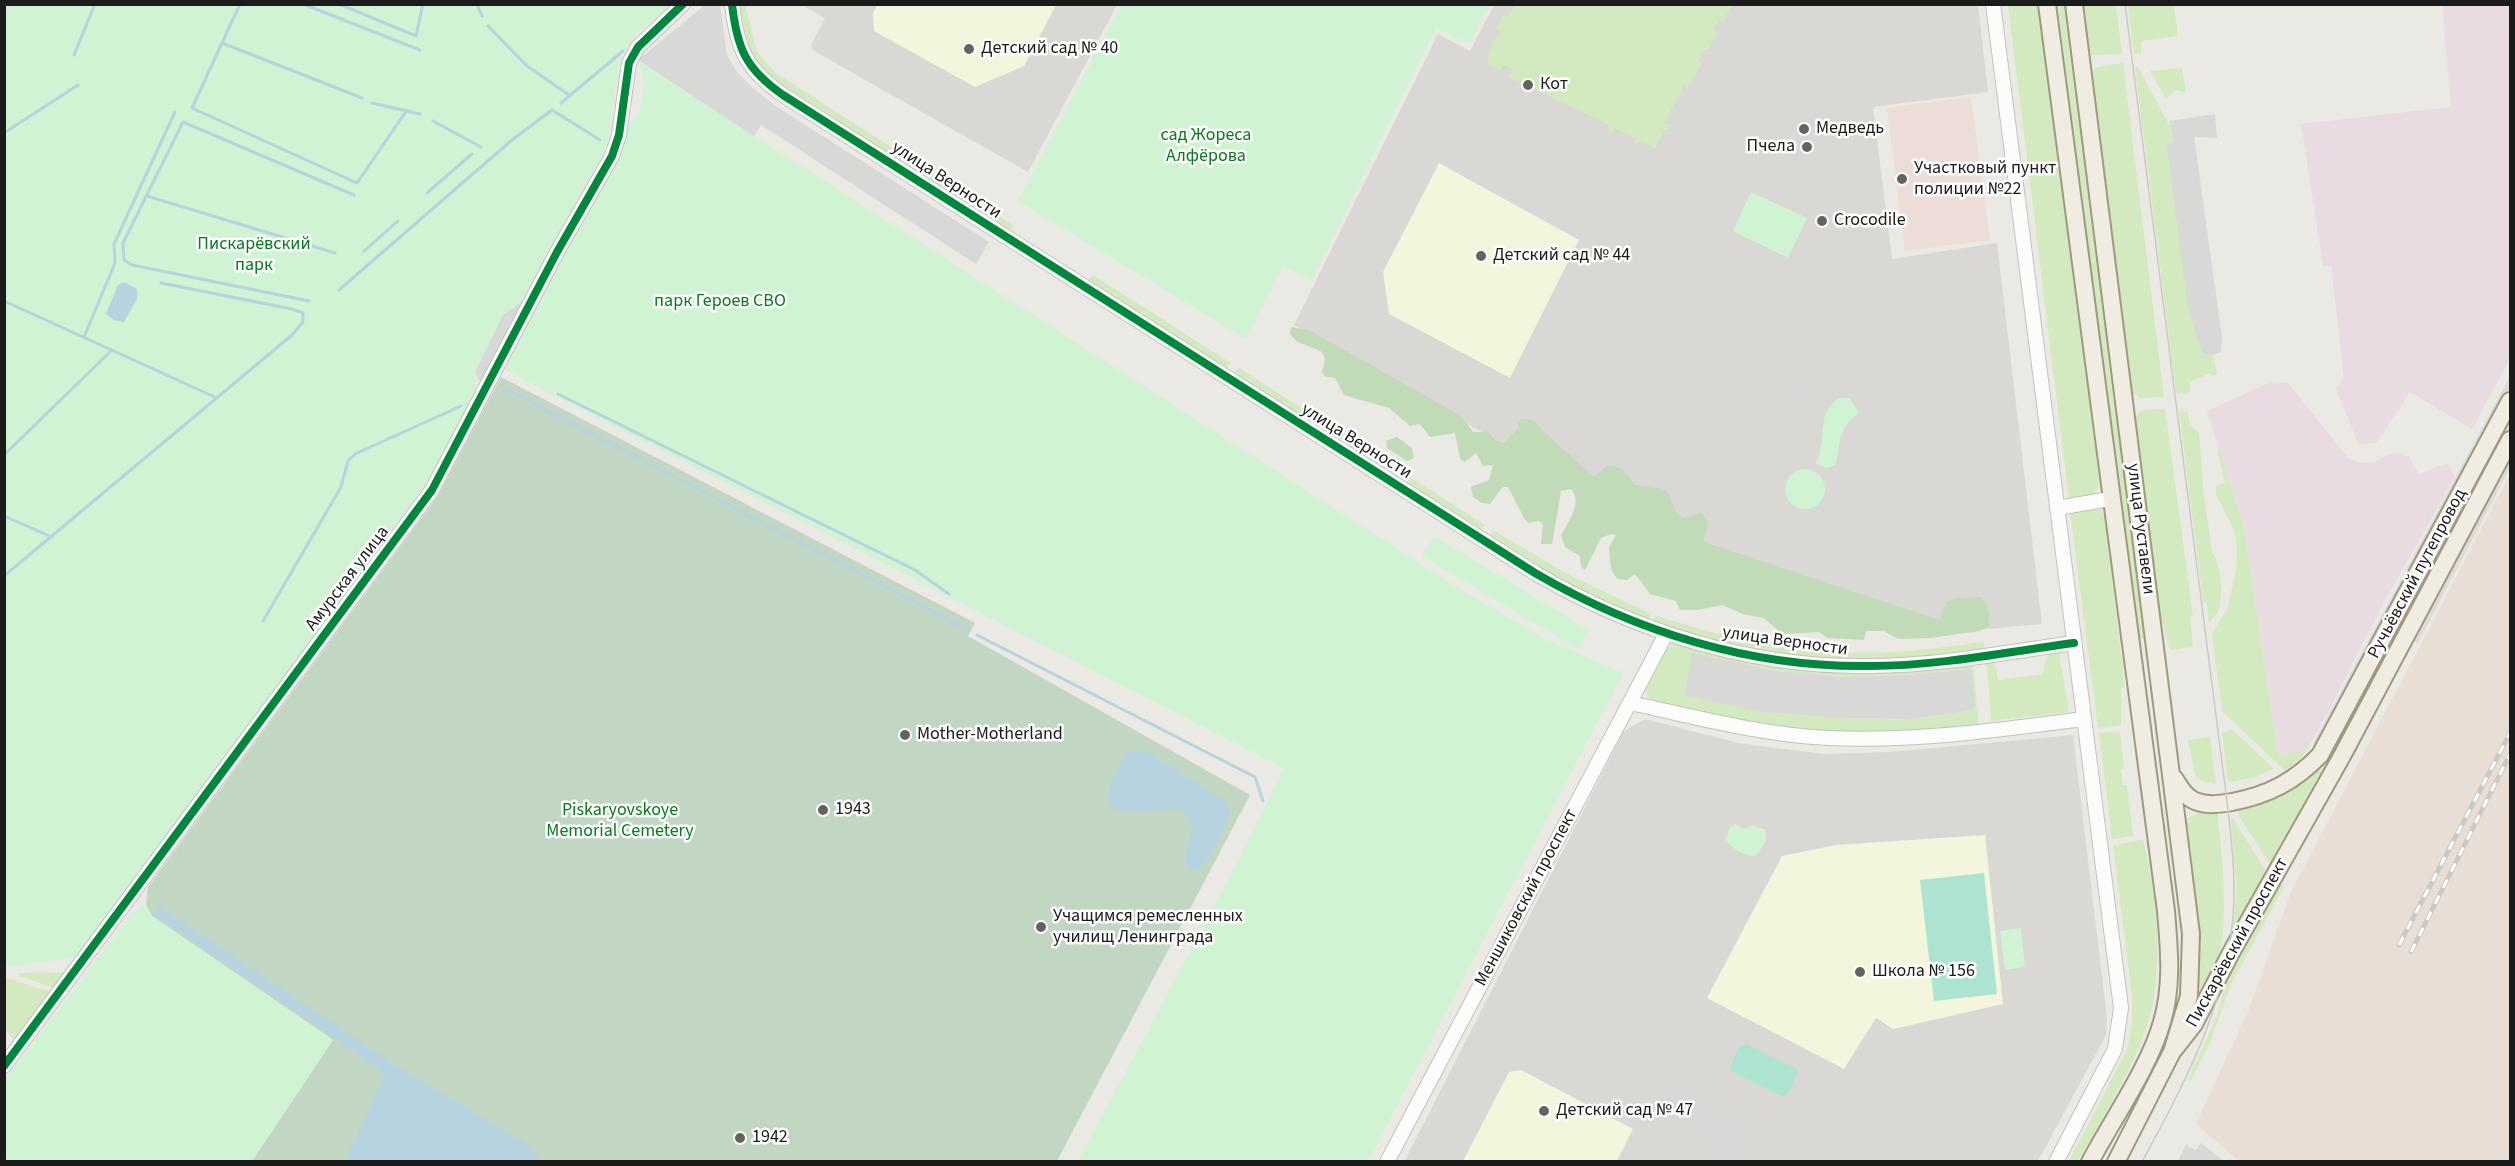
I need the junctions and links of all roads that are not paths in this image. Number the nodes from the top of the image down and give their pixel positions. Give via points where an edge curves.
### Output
1 (683, 4) edge
2 (732, 4) edge
3 (1993, 4) edge
4 (2047, 4) edge
5 (2074, 4) edge
6 (2511, 401) edge
7 (2511, 440) edge
8 (2110, 499) junction
9 (2057, 508) junction
10 (1665, 634) junction
11 (2074, 643) junction
12 (1630, 703) junction
13 (2084, 719) junction
14 (2342, 756) joint
15 (2171, 775) junction
16 (2162, 1022) joint
17 (2172, 1052) junction
18 (4, 1066) edge
19 (1388, 1161) edge
20 (2056, 1161) edge
21 (2090, 1161) edge
22 (2116, 1161) edge

1 - 18 street, Амурская улица via 643,41 629,63 619,135 612,156 556,252 432,490
2 - 10 street, улица Верности via 744,57 754,72 783,95 1535,573 1592,604
3 - 9 street
4 - 8 main road, улица Руставели
5 - 15 main road, улица Руставели
6 - 15 main road, Ручьёвский путепровод via 2325,748 2309,766 2268,794 2208,805 2196,802 2182,791
7 - 14 main road, Ручьёвский путепровод
8 - 9 street
8 - 16 main road, улица Руставели via 2166,911 2170,962
9 - 11 street
10 - 11 street, улица Верности via 1750,655 1843,666 1937,661
10 - 12 street, Меншиковский проспект
11 - 13 street
12 - 13 street via 1754,731 1827,738 1893,739
12 - 19 street, Меншиковский проспект
13 - 20 street via 2121,1008 2115,1049
14 - 17 main road, Пискарёвский проспект via 2194,1024
15 - 17 main road, улица Руставели via 2192,964 2189,996
16 - 21 main road, Пискарёвский проспект via 2149,1054
17 - 22 main road, Пискарёвский проспект

